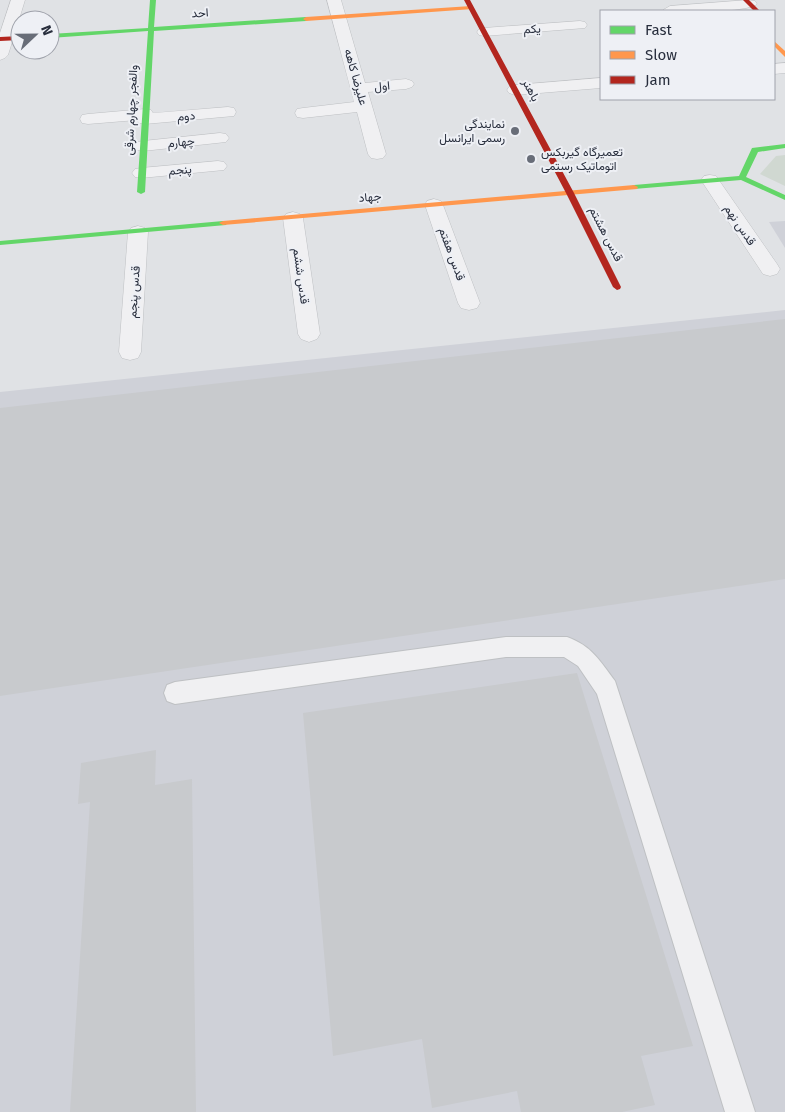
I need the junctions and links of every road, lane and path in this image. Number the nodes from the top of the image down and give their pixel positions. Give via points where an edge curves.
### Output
1 (18, 0) edge
2 (153, 0) edge
3 (334, 0) edge
4 (469, 4) edge
5 (744, 5) edge
6 (670, 10) dead end
7 (339, 17) junction
8 (580, 25) dead end
9 (150, 30) junction
10 (484, 32) junction
11 (60, 35) edge
12 (2, 39) edge
13 (779, 39) edge
14 (0, 55) edge
15 (785, 55) edge
16 (406, 84) dead end
17 (600, 84) edge
18 (359, 88) junction
19 (515, 90) junction
20 (364, 106) junction
21 (228, 112) dead end
22 (303, 113) dead end
23 (145, 116) junction
24 (88, 120) dead end
25 (220, 138) dead end
26 (143, 146) junction
27 (785, 146) edge
28 (377, 154) dead end
29 (218, 166) dead end
30 (142, 173) junction
31 (742, 178) junction
32 (710, 180) junction
33 (140, 192) dead end
34 (570, 193) junction
35 (785, 198) edge
36 (434, 205) junction
37 (293, 218) junction
38 (138, 232) junction
39 (0, 243) edge
40 (770, 269) dead end
41 (617, 287) dead end
42 (469, 303) dead end
43 (309, 334) dead end
44 (130, 352) dead end
45 (175, 693) dead end
46 (740, 1112) edge

1 - 12 street
2 - 9 street, والفجر چهارم شرقی
3 - 7 street, علیرضا کاهه
4 - 7 street, احد
4 - 10 street, باهنر
5 - 6 street
7 - 9 street, احد
7 - 18 street, علیرضا کاهه
8 - 10 street, یکم
9 - 11 street, احد
9 - 23 street, والفجر چهارم شرقی
10 - 19 street, باهنر
12 - 14 street
13 - 15 street
16 - 18 street, اول
17 - 19 street
18 - 20 street, علیرضا کاهه
19 - 34 street, باهنر
20 - 22 street
20 - 28 street, علیرضا کاهه
21 - 23 street, دوم
23 - 24 street, دوم
23 - 26 street, والفجر چهارم شرقی
25 - 26 street, چهارم
26 - 30 street, والفجر چهارم شرقی
27 - 31 street via 755,150
29 - 30 street, پنجم
30 - 33 street, والفجر چهارم شرقی
31 - 32 street, جهاد
31 - 35 street
32 - 34 street, جهاد
32 - 40 street, قدس نهم
34 - 36 street, جهاد
34 - 41 street, قدس هشتم
36 - 37 street, جهاد
36 - 42 street, قدس هفتم
37 - 38 street, جهاد
37 - 43 street, قدس ششم
38 - 39 street, جهاد
38 - 44 street, قدس پنجم
45 - 46 lane via 506,647 567,647 586,659 606,689

